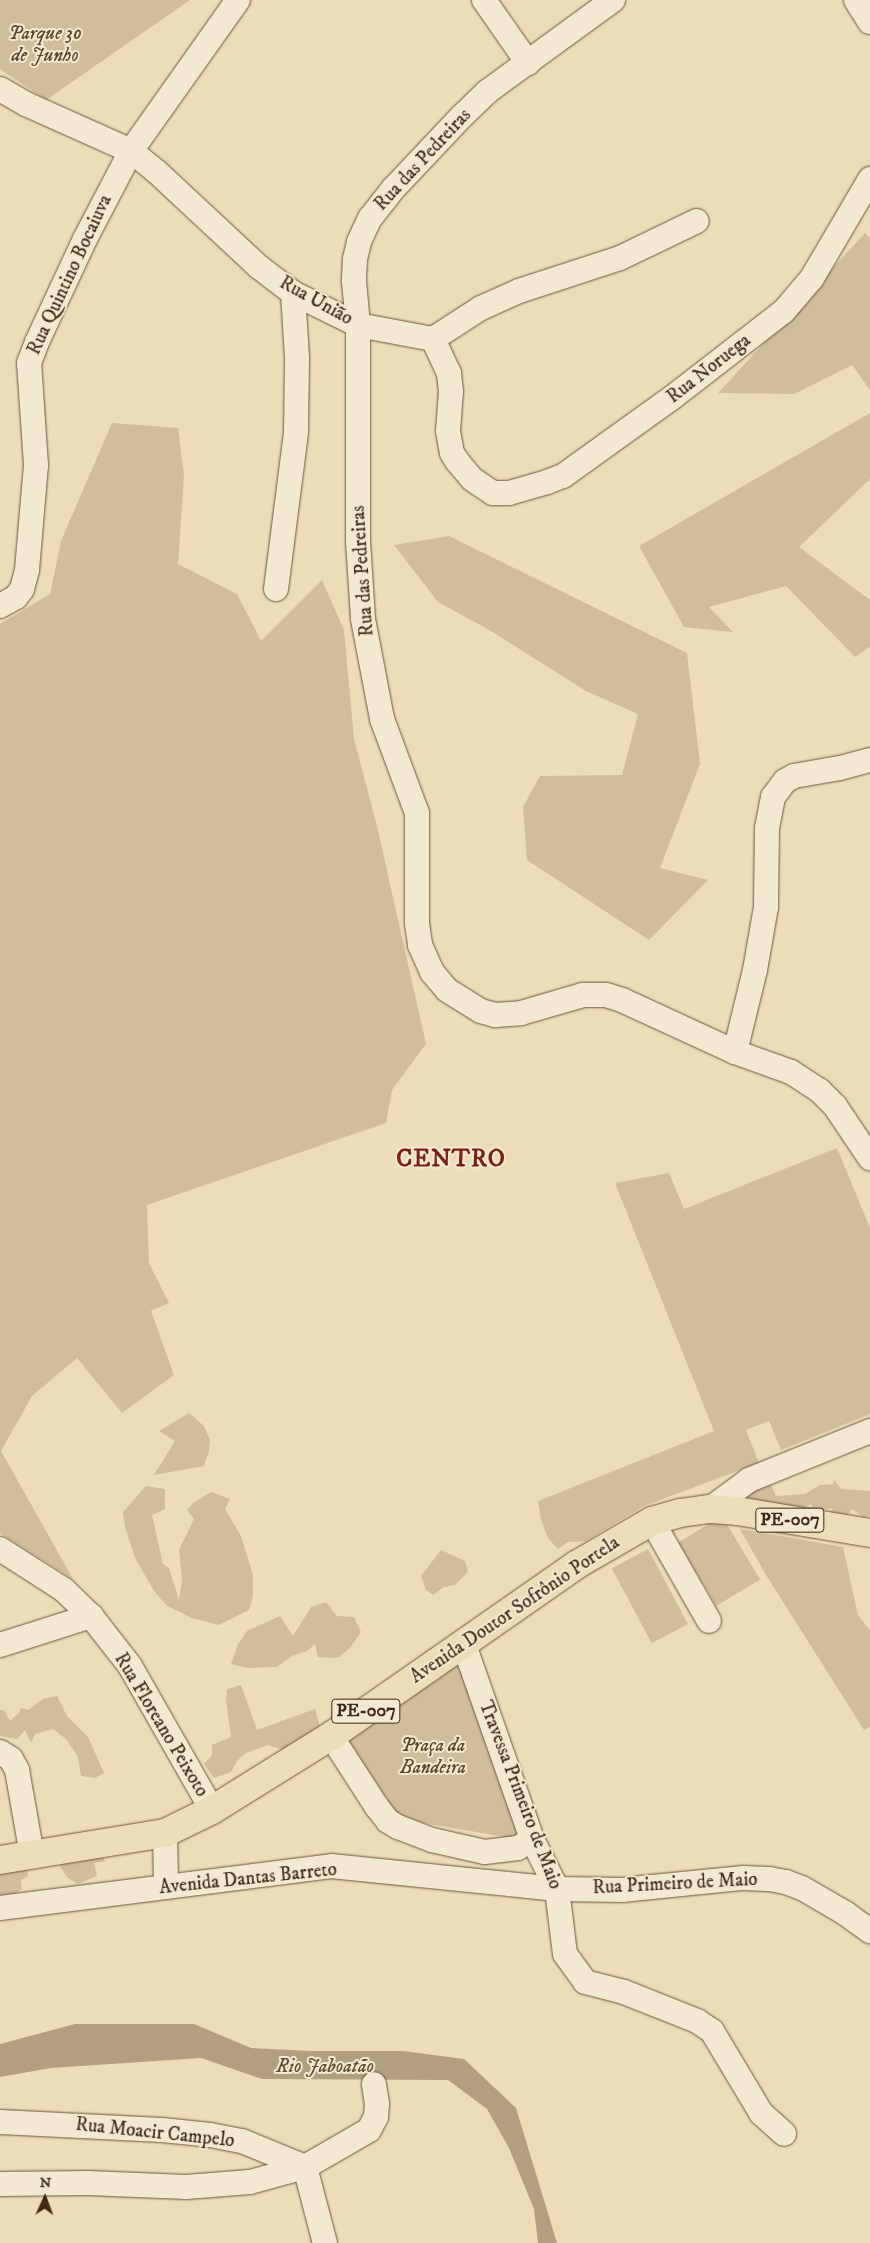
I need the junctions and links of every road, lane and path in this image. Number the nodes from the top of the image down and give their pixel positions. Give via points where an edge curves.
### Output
1 (238, 0) edge
2 (484, 0) edge
3 (613, 0) edge
4 (856, 0) edge
5 (870, 22) edge
6 (528, 62) junction
7 (0, 90) edge
8 (132, 151) junction
9 (870, 179) edge
10 (697, 221) dead end
11 (293, 292) junction
12 (358, 324) junction
13 (432, 339) junction
14 (276, 589) dead end
15 (0, 606) edge
16 (870, 760) edge
17 (735, 1052) junction
18 (869, 1152) edge
19 (870, 1431) edge
20 (710, 1509) junction
21 (652, 1521) junction
22 (870, 1533) edge
23 (0, 1549) edge
24 (91, 1616) junction
25 (709, 1620) dead end
26 (463, 1642) junction
27 (0, 1645) edge
28 (331, 1736) junction
29 (0, 1752) edge
30 (212, 1810) junction
31 (165, 1833) junction
32 (532, 1839) junction
33 (32, 1854) junction
34 (0, 1860) edge
35 (166, 1888) junction
36 (557, 1889) junction
37 (0, 1908) edge
38 (870, 1932) edge
39 (374, 2084) dead end
40 (0, 2122) edge
41 (784, 2134) dead end
42 (305, 2167) junction
43 (0, 2184) edge
44 (320, 2237) edge

1 - 8 street, Rua Quintino Bocaiuva
2 - 6 street
3 - 6 street, Rua das Pedreiras
4 - 5 street
6 - 12 street, Rua das Pedreiras via 487,92 462,116 370,218 355,258
7 - 8 street, Rua União
8 - 11 street, Rua União via 259,266
8 - 15 street, Rua Quintino Bocaiuva via 85,239 29,363 36,464 27,570 22,589 16,597
9 - 13 street, Rua Noruega via 812,278 784,311 673,397 562,476 525,490 493,493 472,480 452,453 448,431 451,391 448,373
10 - 13 street via 620,258 519,291 481,308
11 - 12 street, Rua União
11 - 14 street via 296,432
12 - 13 street, Rua União
12 - 17 street, Rua das Pedreiras via 358,541 363,618 382,719 417,813 417,923 420,945 432,972 447,990 481,1011 495,1015 521,1013 583,995 606,995
16 - 17 street via 794,776 785,781 773,797 767,828 766,907
17 - 18 street, Rua das Pedreiras via 791,1072 819,1090
19 - 20 street via 749,1480
20 - 21 main road, Avenida Doutor Sofrônio Portela / PE-007
20 - 22 main road, PE-007
21 - 25 street
21 - 26 main road, Avenida Doutor Sofrônio Portela / PE-007 via 576,1565
23 - 24 street, Rua Floreano Peixoto via 64,1590
24 - 27 street
24 - 30 street, Rua Floreano Peixoto via 130,1666
26 - 28 main road, Avenida Doutor Sofrônio Portela / PE-007
26 - 32 street, Travessa Primeiro de Maio
28 - 30 main road, Avenida Doutor Sofrônio Portela / PE-007
28 - 32 street via 377,1807 388,1821 398,1827 432,1840 484,1852 518,1848
29 - 33 street via 11,1759 17,1770
30 - 31 main road, Avenida Doutor Sofrônio Portela / PE-007
31 - 33 main road, Avenida Doutor Sofrônio Portela / PE-007
31 - 35 street
32 - 36 street, Travessa Primeiro de Maio
33 - 34 main road, Avenida Doutor Sofrônio Portela / PE-007
35 - 36 street, Avenida Dantas Barreto via 331,1866
35 - 37 street, Avenida Dantas Barreto
36 - 38 street, Rua Primeiro de Maio via 622,1890 743,1878 769,1879 802,1888
36 - 41 street, Travessa Primeiro de Maio via 565,1954 586,1982 624,1992 697,2021 712,2031 761,2113
39 - 42 street via 376,2117 369,2130
40 - 42 street, Rua Moacir Campelo via 210,2135 242,2141
42 - 43 street via 250,2182 214,2186
42 - 44 street

